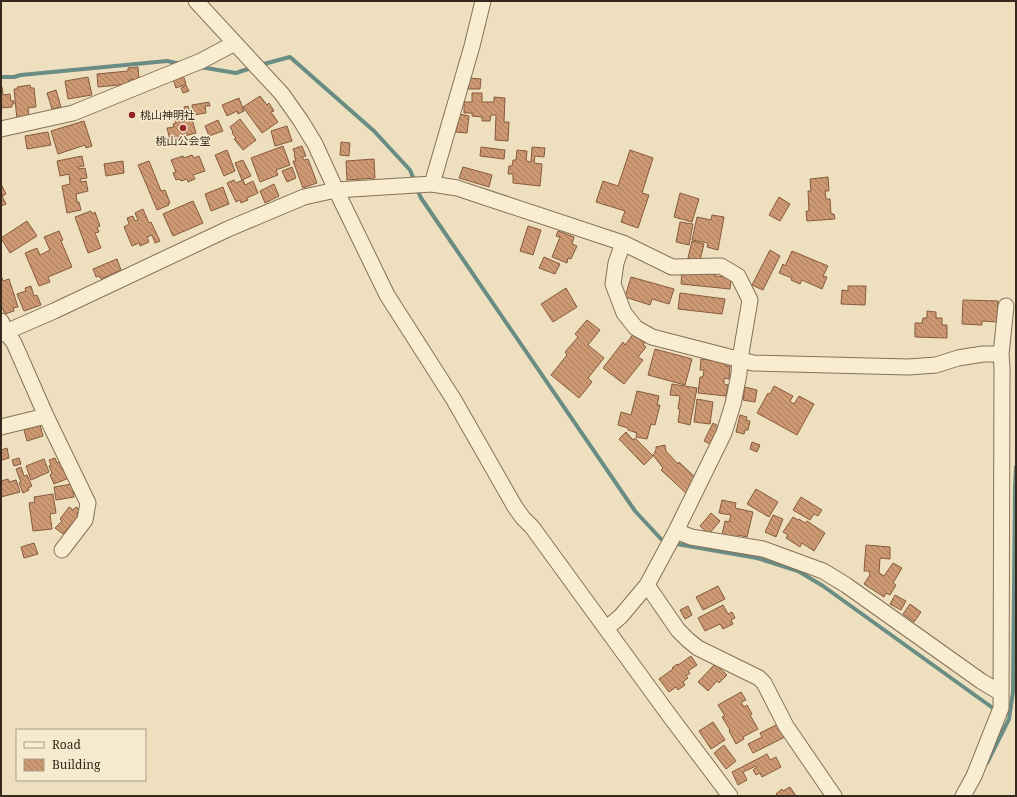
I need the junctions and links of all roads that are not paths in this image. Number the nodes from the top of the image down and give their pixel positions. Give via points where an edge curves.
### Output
1 (196, 1) edge
2 (483, 1) edge
3 (235, 43) junction
4 (1, 129) edge
5 (432, 184) junction
6 (336, 190) junction
7 (623, 243) junction
8 (1006, 306) dead end
9 (3, 329) edge
10 (1001, 354) junction
11 (740, 359) junction
12 (46, 416) junction
13 (1, 427) edge
14 (676, 531) junction
15 (62, 550) dead end
16 (646, 585) junction
17 (607, 628) junction
18 (1001, 693) junction
19 (730, 796) edge
20 (834, 796) edge
21 (963, 796) edge

1 - 3 street
2 - 5 street
3 - 4 street via 201,61 73,114
3 - 6 street via 282,94 301,121 315,144
5 - 6 street
5 - 7 street via 457,188
6 - 9 street via 304,197 228,229 54,311
6 - 17 street via 387,295 454,400 515,506
7 - 11 street via 616,263 613,284 624,313 636,328 652,337
7 - 11 street via 672,267 721,266 738,276 750,300
8 - 10 street
9 - 12 street via 14,343
10 - 11 street via 983,354 936,365 908,367 753,363
10 - 18 street
11 - 14 street via 733,404 724,433
12 - 13 street
12 - 15 street via 88,503 85,520
14 - 16 street
14 - 18 street via 691,537 763,549 823,571
16 - 17 street via 621,616
16 - 20 street via 688,640 698,648 759,678 764,683 786,726
17 - 19 street
18 - 21 street via 1001,708 974,776

